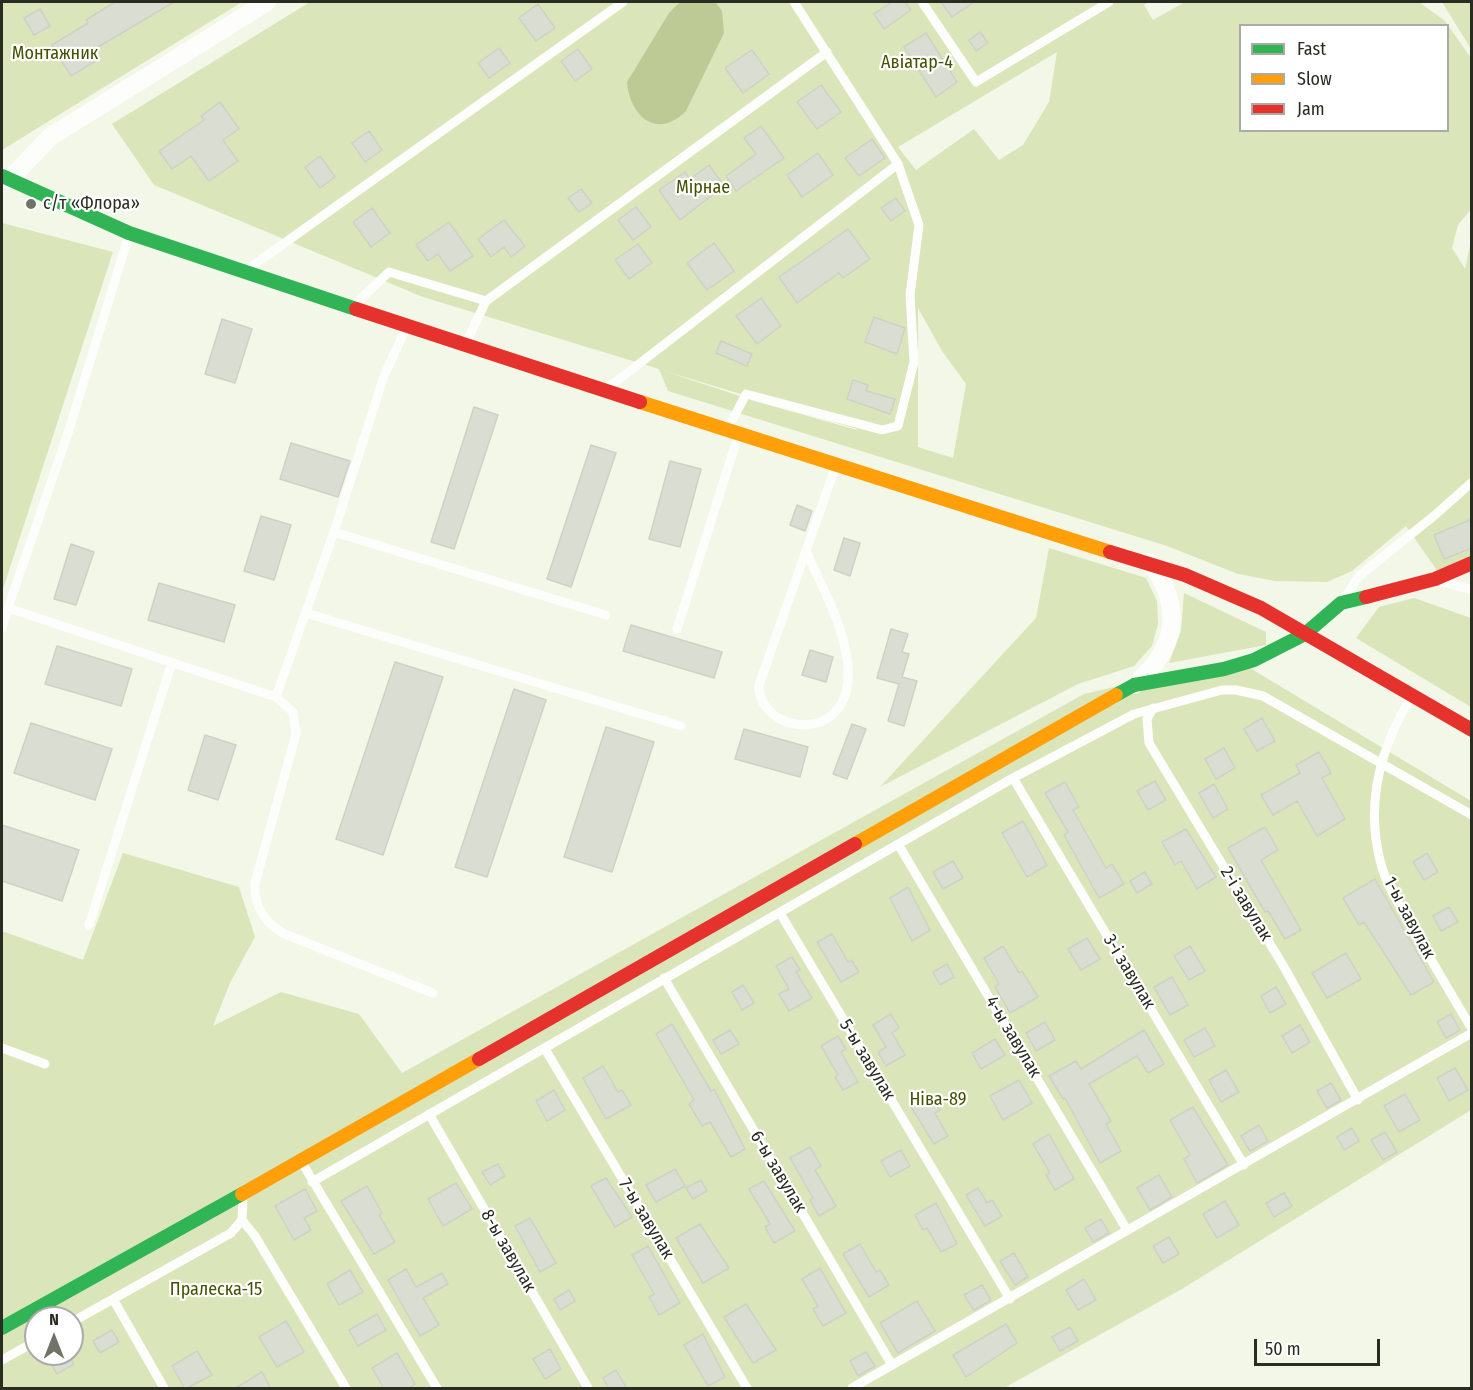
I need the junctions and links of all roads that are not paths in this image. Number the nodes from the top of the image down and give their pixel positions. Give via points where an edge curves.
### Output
1 (267, 2) edge
2 (623, 2) edge
3 (794, 2) edge
4 (922, 2) edge
5 (1109, 2) edge
6 (826, 52) junction
7 (898, 164) junction
8 (5, 178) edge
9 (129, 233) junction
10 (243, 272) junction
11 (486, 301) junction
12 (351, 308) junction
13 (407, 326) junction
14 (465, 345) junction
15 (605, 391) junction
16 (723, 429) junction
17 (739, 434) junction
18 (835, 465) junction
19 (1472, 482) edge
20 (334, 532) junction
21 (806, 551) junction
22 (1150, 562) junction
23 (1472, 564) edge
24 (1435, 579) junction
25 (1472, 591) edge
26 (1341, 603) junction
27 (8, 608) junction
28 (306, 613) junction
29 (606, 615) dead end
30 (2, 628) edge
31 (677, 629) dead end
32 (1305, 634) junction
33 (172, 662) junction
34 (1134, 685) junction
35 (1413, 694) junction
36 (276, 697) junction
37 (1153, 708) junction
38 (681, 726) dead end
39 (1472, 730) edge
40 (1380, 762) junction
41 (1013, 778) junction
42 (1472, 814) edge
43 (898, 844) junction
44 (780, 913) junction
45 (89, 925) dead end
46 (664, 978) junction
47 (433, 993) dead end
48 (1472, 1031) edge
49 (2, 1048) edge
50 (545, 1049) junction
51 (45, 1064) dead end
52 (1358, 1100) junction
53 (429, 1114) junction
54 (301, 1161) junction
55 (1244, 1165) junction
56 (312, 1182) junction
57 (243, 1194) junction
58 (242, 1220) junction
59 (1127, 1230) junction
60 (113, 1299) junction
61 (1010, 1299) junction
62 (84, 1315) edge
63 (2, 1328) edge
64 (24, 1348) edge
65 (2, 1360) edge
66 (892, 1365) junction
67 (164, 1389) edge
68 (346, 1389) edge
69 (437, 1389) edge
70 (588, 1389) edge
71 (747, 1389) edge
72 (852, 1389) edge

1 - 8 street via 50,137
2 - 10 lane
3 - 6 lane
4 - 5 lane via 976,82
6 - 7 lane
6 - 11 lane
7 - 15 lane
7 - 16 lane via 919,225 910,295 914,362 898,426 882,430 746,394
8 - 9 street
9 - 10 street
9 - 27 lane via 68,434
10 - 12 street
11 - 12 lane via 389,272
11 - 14 lane
12 - 13 street
13 - 14 street
13 - 20 lane via 384,376
14 - 15 street
15 - 16 street
16 - 17 street
17 - 18 street
17 - 31 lane
18 - 21 lane
18 - 22 street
19 - 26 lane via 1359,576
20 - 28 lane
20 - 29 lane
21 - 21 lane via 759,693 774,715 815,725 838,711 846,689 848,666 839,629
22 - 32 street via 1261,608
22 - 34 street via 1170,599 1172,631 1157,662
23 - 24 street
24 - 25 lane
24 - 26 street
26 - 32 street
27 - 30 lane
27 - 33 lane
28 - 36 lane
28 - 38 lane
32 - 34 street via 1240,665
32 - 35 street
33 - 36 lane
33 - 45 lane
34 - 54 street
35 - 39 street
35 - 40 lane, 1-ы завулак
36 - 47 lane via 293,712 296,734 255,883 262,915 268,924 287,935
37 - 40 lane via 1222,690 1249,692 1276,702
37 - 41 lane via 1118,721
37 - 52 lane, 2-і завулак via 1147,719 1149,743 1284,967
40 - 42 lane
40 - 48 lane, 1-ы завулак via 1375,810 1381,866
41 - 43 lane
41 - 55 lane, 3-і завулак
43 - 44 lane
43 - 59 lane, 4-ы завулак
44 - 46 lane
44 - 61 lane, 5-ы завулак
46 - 50 lane
46 - 66 lane, 6-ы завулак
48 - 52 lane
49 - 51 lane
50 - 53 lane
50 - 71 lane, 7-ы завулак
52 - 55 lane
53 - 56 lane
53 - 70 lane, 8-ы завулак
54 - 56 lane
54 - 57 street
55 - 59 lane
56 - 69 lane
57 - 58 lane
57 - 63 street
58 - 60 lane via 223,1239
58 - 68 lane via 260,1243
59 - 61 lane
60 - 62 lane
60 - 67 lane
61 - 66 lane
64 - 65 lane
66 - 72 lane

